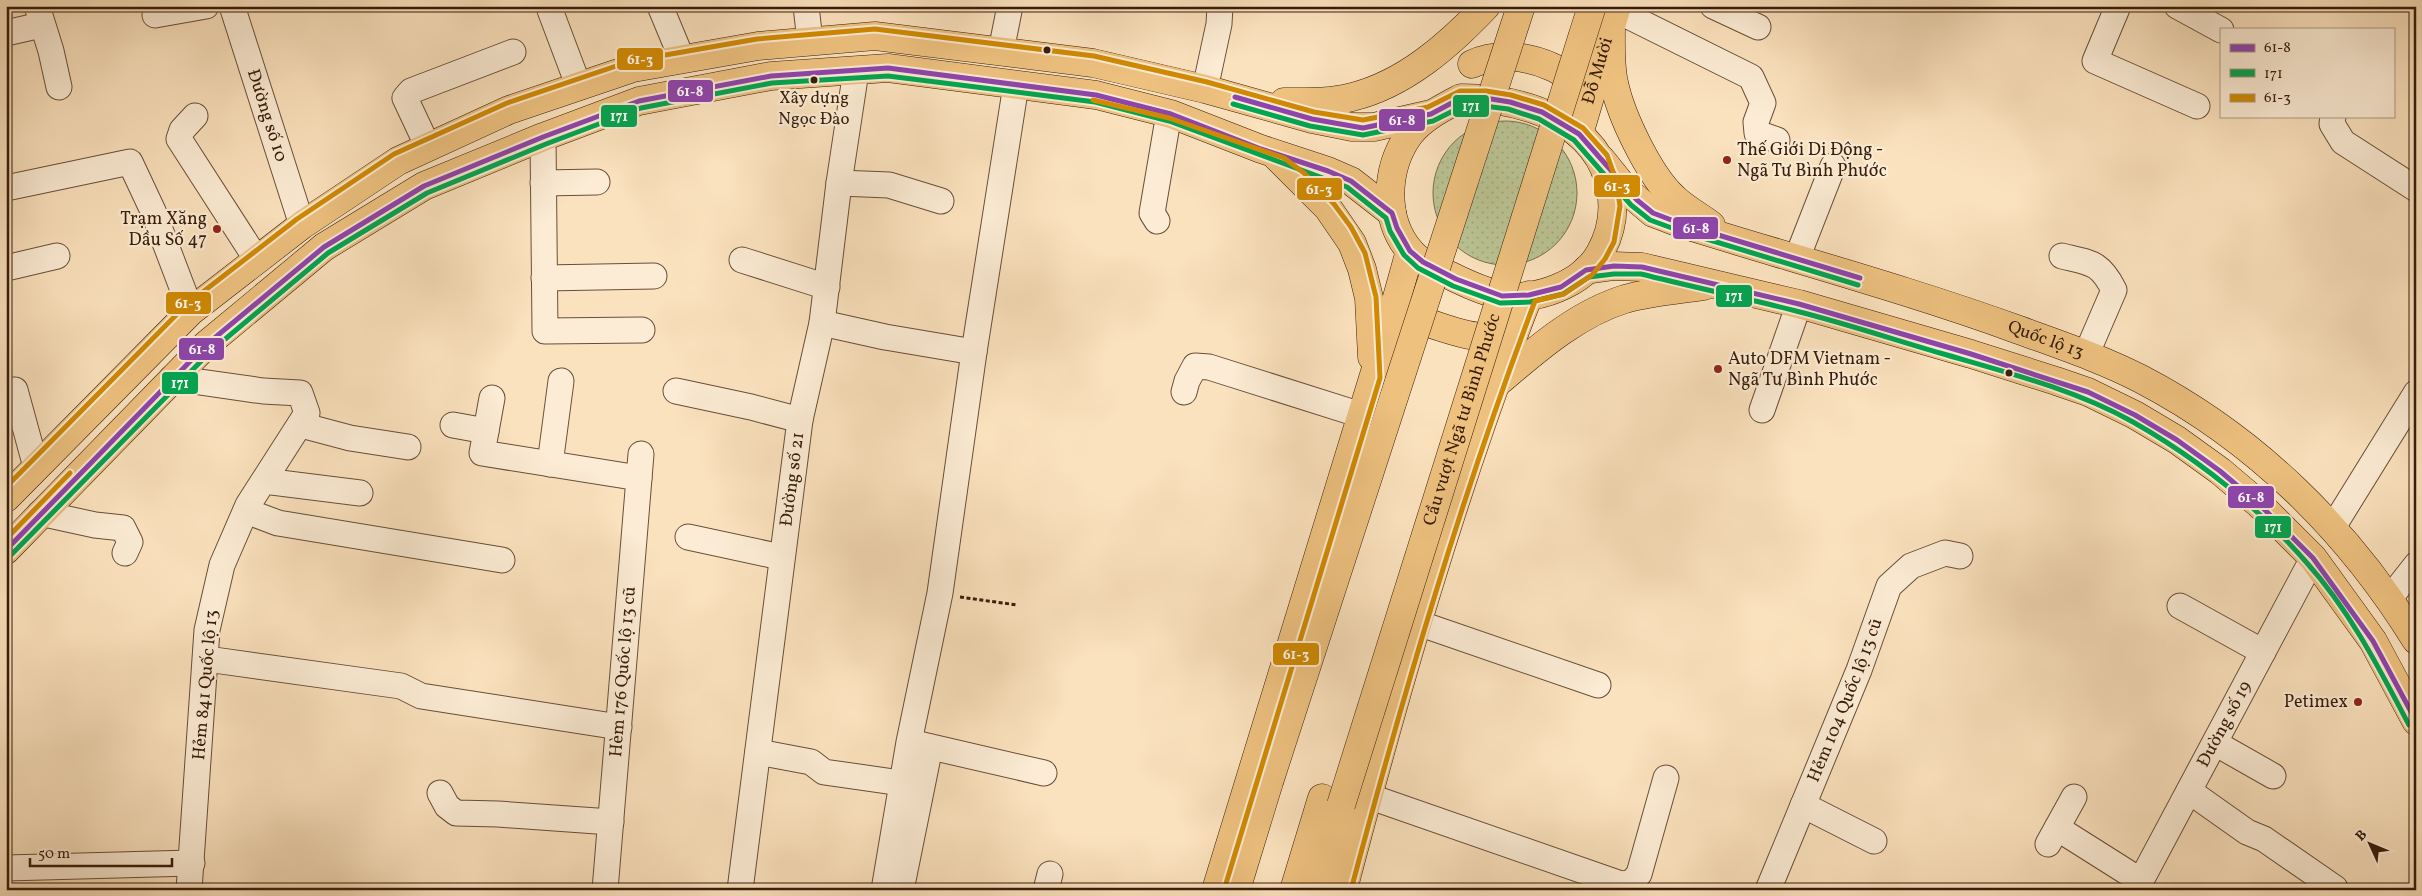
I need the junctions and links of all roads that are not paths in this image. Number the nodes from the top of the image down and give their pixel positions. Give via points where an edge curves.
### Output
1 (206, 6) edge
2 (232, 6) edge
3 (660, 6) edge
4 (806, 6) edge
5 (1010, 6) edge
6 (1220, 6) edge
7 (1486, 6) edge
8 (1490, 6) edge
9 (1521, 6) edge
10 (1536, 6) edge
11 (1576, 6) edge
12 (1713, 6) edge
13 (2118, 6) edge
14 (2178, 6) edge
15 (550, 10) dead end
16 (1609, 12) edge
17 (155, 15) dead end
18 (39, 16) edge
19 (1758, 27) dead end
20 (2220, 29) edge
21 (6, 33) edge
22 (810, 41) junction
23 (1001, 51) junction
24 (513, 52) dead end
25 (682, 59) junction
26 (1472, 64) junction
27 (856, 71) junction
28 (1022, 86) junction
29 (60, 87) dead end
30 (579, 87) junction
31 (1205, 89) junction
32 (1590, 96) junction
33 (1240, 98) junction
34 (1461, 98) junction
35 (2197, 106) dead end
36 (1431, 114) junction
37 (195, 116) dead end
38 (2333, 118) edge
39 (1167, 125) junction
40 (1579, 134) junction
41 (543, 137) junction
42 (1777, 140) dead end
43 (428, 147) junction
44 (1601, 159) junction
45 (1285, 160) junction
46 (1833, 166) dead end
47 (543, 182) junction
48 (597, 182) dead end
49 (839, 184) junction
50 (6, 188) edge
51 (2416, 189) edge
52 (940, 201) dead end
53 (1392, 213) junction
54 (1157, 221) dead end
55 (302, 225) junction
56 (1728, 238) junction
57 (1410, 251) junction
58 (57, 256) dead end
59 (2062, 256) dead end
60 (1797, 258) junction
61 (257, 260) junction
62 (742, 260) dead end
63 (6, 268) edge
64 (1586, 270) junction
65 (654, 276) dead end
66 (544, 278) junction
67 (1716, 284) junction
68 (827, 287) junction
69 (1529, 296) junction
70 (1799, 304) junction
71 (1395, 306) junction
72 (191, 311) junction
73 (822, 323) junction
74 (1516, 329) junction
75 (642, 330) dead end
76 (974, 352) junction
77 (2086, 355) junction
78 (1373, 376) junction
79 (172, 378) junction
80 (561, 381) dead end
81 (1496, 384) junction
82 (6, 391) edge
83 (676, 391) dead end
84 (1184, 392) dead end
85 (2416, 393) edge
86 (492, 398) dead end
87 (1762, 410) dead end
88 (1361, 415) junction
89 (800, 420) junction
90 (301, 425) junction
91 (453, 425) dead end
92 (486, 431) junction
93 (408, 447) dead end
94 (550, 464) junction
95 (36, 467) junction
96 (264, 481) junction
97 (360, 493) dead end
98 (6, 498) edge
99 (246, 511) junction
100 (40, 514) junction
101 (2333, 527) junction
102 (688, 537) dead end
103 (6, 550) edge
104 (125, 553) dead end
105 (1960, 556) dead end
106 (782, 557) junction
107 (2313, 558) junction
108 (502, 560) dead end
109 (2416, 565) edge
110 (2390, 598) junction
111 (2180, 606) dead end
112 (1418, 623) junction
113 (2416, 640) edge
114 (2263, 652) junction
115 (207, 659) junction
116 (1598, 685) dead end
117 (2416, 721) edge
118 (619, 727) junction
119 (2215, 743) junction
120 (919, 744) junction
121 (758, 752) junction
122 (1044, 773) dead end
123 (2273, 776) dead end
124 (1666, 778) dead end
125 (902, 783) junction
126 (1278, 783) junction
127 (2189, 791) junction
128 (440, 793) dead end
129 (1368, 796) junction
130 (2074, 797) dead end
131 (1332, 802) junction
132 (1803, 805) junction
133 (611, 822) junction
134 (1874, 841) dead end
135 (192, 863) junction
136 (6, 868) edge
137 (2139, 887) edge
138 (2335, 888) dead end
139 (189, 890) edge
140 (605, 890) edge
141 (740, 890) edge
142 (884, 890) edge
143 (901, 890) edge
144 (1216, 890) edge
145 (1236, 890) edge
146 (1255, 890) edge
147 (1294, 890) edge
148 (1314, 890) edge
149 (1343, 890) edge
150 (1768, 890) edge

1 - 17 street
2 - 55 street, Đường số 10
3 - 25 street
4 - 22 street
5 - 23 street
6 - 31 street
7 - 33 highway via 1426,61 1371,91 1321,101
8 - 26 highway
9 - 126 highway, bridge
10 - 126 highway
11 - 131 highway, Cầu vượt Ngã tư Bình Phước
12 - 19 street
13 - 35 street via 2095,62
14 - 20 street
15 - 30 street
16 - 32 highway, Đỗ Mười
16 - 42 street via 1751,77 1764,103 1756,122 1757,133
16 - 56 highway via 1612,68 1618,101 1651,169 1674,198
16 - 131 highway, Cầu vượt Ngã tư Bình Phước, bridge
18 - 21 street
18 - 29 street
22 - 23 highway via 876,36
22 - 25 highway
23 - 31 highway via 1093,62
24 - 43 street via 412,92 405,98
25 - 30 highway via 633,68
26 - 32 highway via 1501,56 1544,64 1559,71
26 - 34 highway
27 - 28 highway via 888,68
27 - 41 highway via 771,76 639,101
27 - 49 street, Đường số 21
28 - 39 highway via 1055,99
28 - 45 highway via 1096,95 1171,114
28 - 76 street
30 - 43 highway via 508,110
31 - 33 highway
32 - 40 highway, Đỗ Mười
33 - 36 highway via 1312,119 1363,128
34 - 36 highway
34 - 40 highway, Quốc lộ 13 via 1510,102 1542,112
36 - 53 highway via 1410,134 1398,155 1391,177
37 - 61 street via 182,130 179,140
38 - 51 street via 2332,124 2343,142
39 - 45 highway
39 - 54 street via 1152,212
40 - 44 highway, Quốc lộ 13
41 - 47 street
41 - 79 highway via 424,186 324,247 206,345
43 - 55 highway via 398,160
44 - 56 highway, Quốc lộ 13 via 1626,190 1653,213
44 - 64 highway via 1611,189 1612,220 1599,255
45 - 53 highway via 1351,181
45 - 78 highway via 1328,208 1358,256 1369,298
46 - 60 street
47 - 48 street
47 - 66 street
49 - 52 street via 889,185
49 - 68 street, Đường số 21
50 - 72 street via 130,162 153,211
53 - 57 highway
55 - 61 highway
56 - 60 highway, Quốc lộ 13
57 - 69 highway via 1423,262 1472,285 1502,296
57 - 71 highway
58 - 63 street
59 - 77 street via 2090,262 2105,272 2114,290
60 - 77 highway, Quốc lộ 13 via 1980,316
61 - 72 highway
62 - 68 street
64 - 67 highway, Quốc lộ 13 via 1634,266
64 - 69 highway via 1561,287
65 - 66 street
66 - 75 street via 545,331
67 - 70 highway, Quốc lộ 13
67 - 81 highway via 1641,295 1610,305 1546,343
68 - 73 street, Đường số 21
69 - 74 highway
70 - 87 street
70 - 107 highway, Quốc lộ 13 via 1971,354 2104,400 2177,440 2220,471 2259,504
71 - 74 highway via 1424,321 1476,336 1488,338
71 - 78 highway
72 - 95 highway
73 - 76 street
73 - 89 street, Đường số 21
74 - 81 highway
76 - 120 street
77 - 101 highway, Quốc lộ 13 via 2140,378 2235,438 2284,478
78 - 88 highway
79 - 90 street, Hẻm 841 Quốc lộ 13 via 300,393 307,413
79 - 100 highway
80 - 94 street
81 - 112 highway via 1450,513
82 - 95 street via 16,390
83 - 89 street
84 - 88 street via 1196,366 1209,367
85 - 101 street
86 - 92 street
88 - 144 highway
89 - 106 street, Đường số 21
90 - 93 street via 350,438
90 - 96 street, Hẻm 841 Quốc lộ 13
91 - 92 street
92 - 94 street via 482,453
94 - 118 street, Hèm 176 Quốc lộ 13 cũ via 640,466
95 - 98 highway
96 - 97 street
96 - 99 street, Hẻm 841 Quốc lộ 13
99 - 108 street via 278,523
99 - 115 street, Hẻm 841 Quốc lộ 13 via 222,566 207,630
100 - 103 highway
100 - 104 street via 124,528 130,542
101 - 110 highway, Quốc lộ 13
102 - 106 street
105 - 132 street, Hẻm 104 Quốc lộ 13 cũ via 1946,553 1911,566 1889,586 1859,670
106 - 121 street, Đường số 21
107 - 114 street, Đường số 19
107 - 117 highway, Quốc lộ 13 via 2372,640
109 - 110 street
110 - 113 highway, Quốc lộ 13
111 - 114 street
112 - 116 street
112 - 129 highway
114 - 119 street, Đường số 19
115 - 118 street via 401,686 421,696
115 - 135 street, Hẻm 841 Quốc lộ 13
118 - 133 street, Hèm 176 Quốc lộ 13 cũ
119 - 123 street
119 - 127 street, Đường số 19
120 - 122 street
120 - 125 street
120 - 143 street
121 - 125 street via 811,762 824,772
121 - 141 street, Đường số 21
124 - 129 street via 1639,874 1632,883 1621,884
125 - 142 street
126 - 145 highway
126 - 146 highway
127 - 137 street, Đường số 19
127 - 138 street
128 - 133 street via 447,806 456,813
129 - 149 highway
130 - 137 street via 2052,836
131 - 147 highway
131 - 148 highway
132 - 134 street
132 - 150 street, Hẻm 104 Quốc lộ 13 cũ
133 - 140 street, Hèm 176 Quốc lộ 13 cũ
135 - 136 street
135 - 139 street, Hẻm 841 Quốc lộ 13

